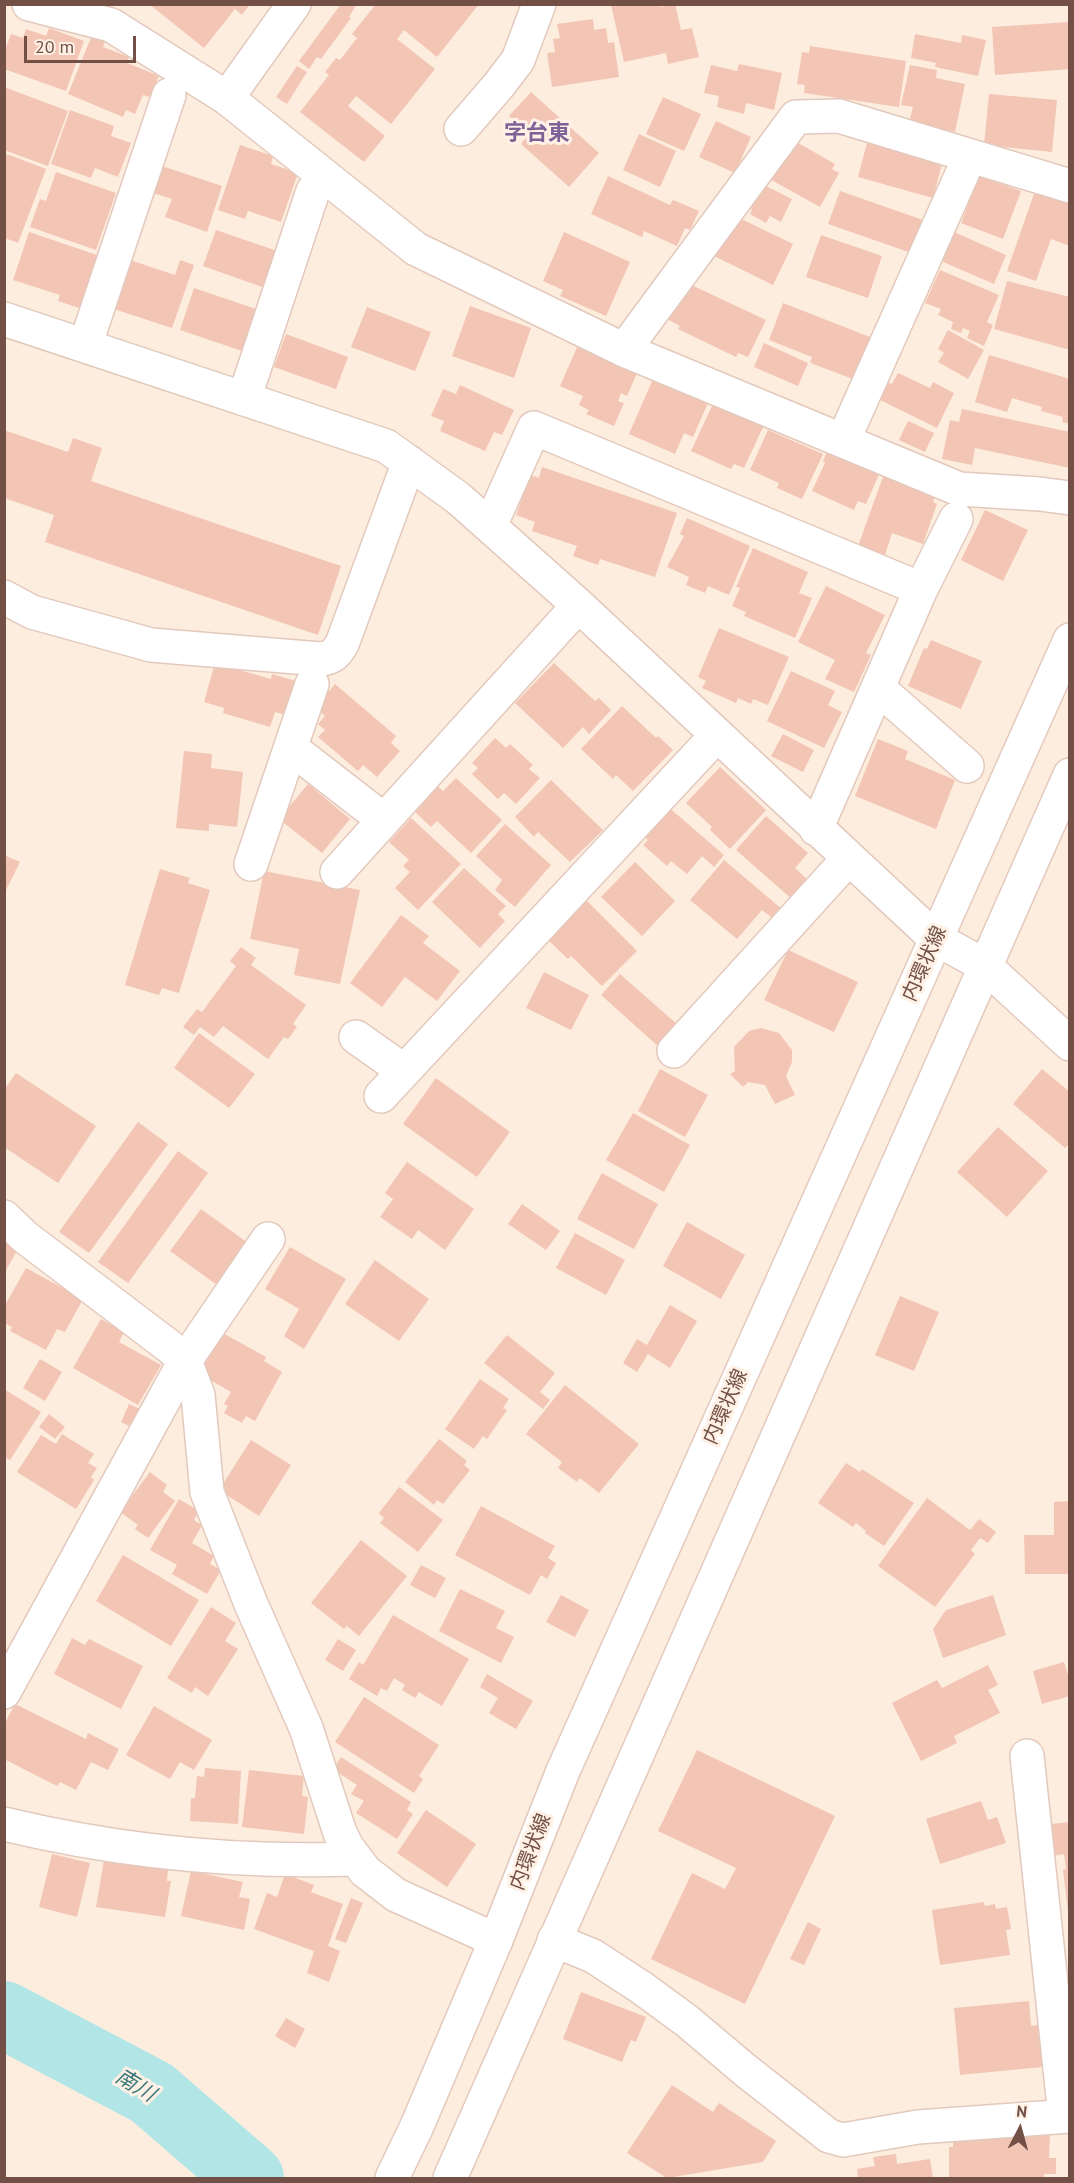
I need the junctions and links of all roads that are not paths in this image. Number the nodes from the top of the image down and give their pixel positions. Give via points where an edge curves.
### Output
1 (29, 4) edge
2 (294, 4) edge
3 (539, 4) edge
4 (168, 95) dead end
5 (227, 98) junction
6 (461, 129) dead end
7 (970, 156) junction
8 (1070, 186) edge
9 (313, 191) dead end
10 (4, 319) edge
11 (85, 346) junction
12 (624, 350) junction
13 (244, 399) junction
14 (843, 441) junction
15 (409, 462) junction
16 (1070, 498) edge
17 (956, 519) dead end
18 (490, 526) junction
19 (921, 589) junction
20 (4, 597) edge
21 (578, 606) junction
22 (1070, 640) edge
23 (312, 684) dead end
24 (878, 688) junction
25 (716, 736) junction
26 (291, 748) junction
27 (967, 766) dead end
28 (1070, 775) edge
29 (384, 820) junction
30 (816, 829) junction
31 (849, 858) junction
32 (251, 864) dead end
33 (337, 872) dead end
34 (936, 939) junction
35 (984, 965) junction
36 (356, 1037) dead end
37 (1070, 1044) edge
38 (674, 1051) dead end
39 (404, 1071) junction
40 (381, 1096) dead end
41 (4, 1216) edge
42 (268, 1239) dead end
43 (185, 1361) junction
44 (4, 1692) edge
45 (1027, 1756) dead end
46 (4, 1824) edge
47 (354, 1859) junction
48 (496, 1940) junction
49 (554, 1940) junction
50 (1067, 2116) edge
51 (394, 2174) edge
52 (450, 2178) edge

1 - 5 street via 111,25
2 - 5 street
3 - 6 street via 518,60
4 - 11 street
5 - 12 street via 416,249
7 - 8 street
7 - 12 street via 839,116 796,117
7 - 14 street
9 - 13 street
10 - 11 street
11 - 13 street
12 - 14 street
13 - 15 street via 386,446
14 - 16 street via 959,489
15 - 18 street
15 - 20 street via 342,644 330,658 151,645 32,612
17 - 19 street
18 - 19 street via 534,428
18 - 21 street
19 - 24 street
21 - 25 street
21 - 29 street
22 - 34 street, 内環状線
23 - 26 street
24 - 27 street
24 - 30 street
25 - 30 street
25 - 39 street
26 - 29 street
26 - 32 street
28 - 35 street
29 - 33 street
30 - 31 street
31 - 34 street
31 - 38 street
34 - 35 street
34 - 48 street, 内環状線 via 563,1771
35 - 37 street
35 - 49 street
36 - 39 street
39 - 40 street
41 - 43 street via 25,1237
42 - 43 street
43 - 44 street
43 - 47 street via 198,1395 207,1492 306,1728 340,1833
45 - 50 street
46 - 47 street via 88,1843 168,1853 258,1860
47 - 48 street via 396,1895
48 - 51 street, 内環状線
49 - 50 street via 593,1956 642,1988 837,2139 918,2127
49 - 52 street

